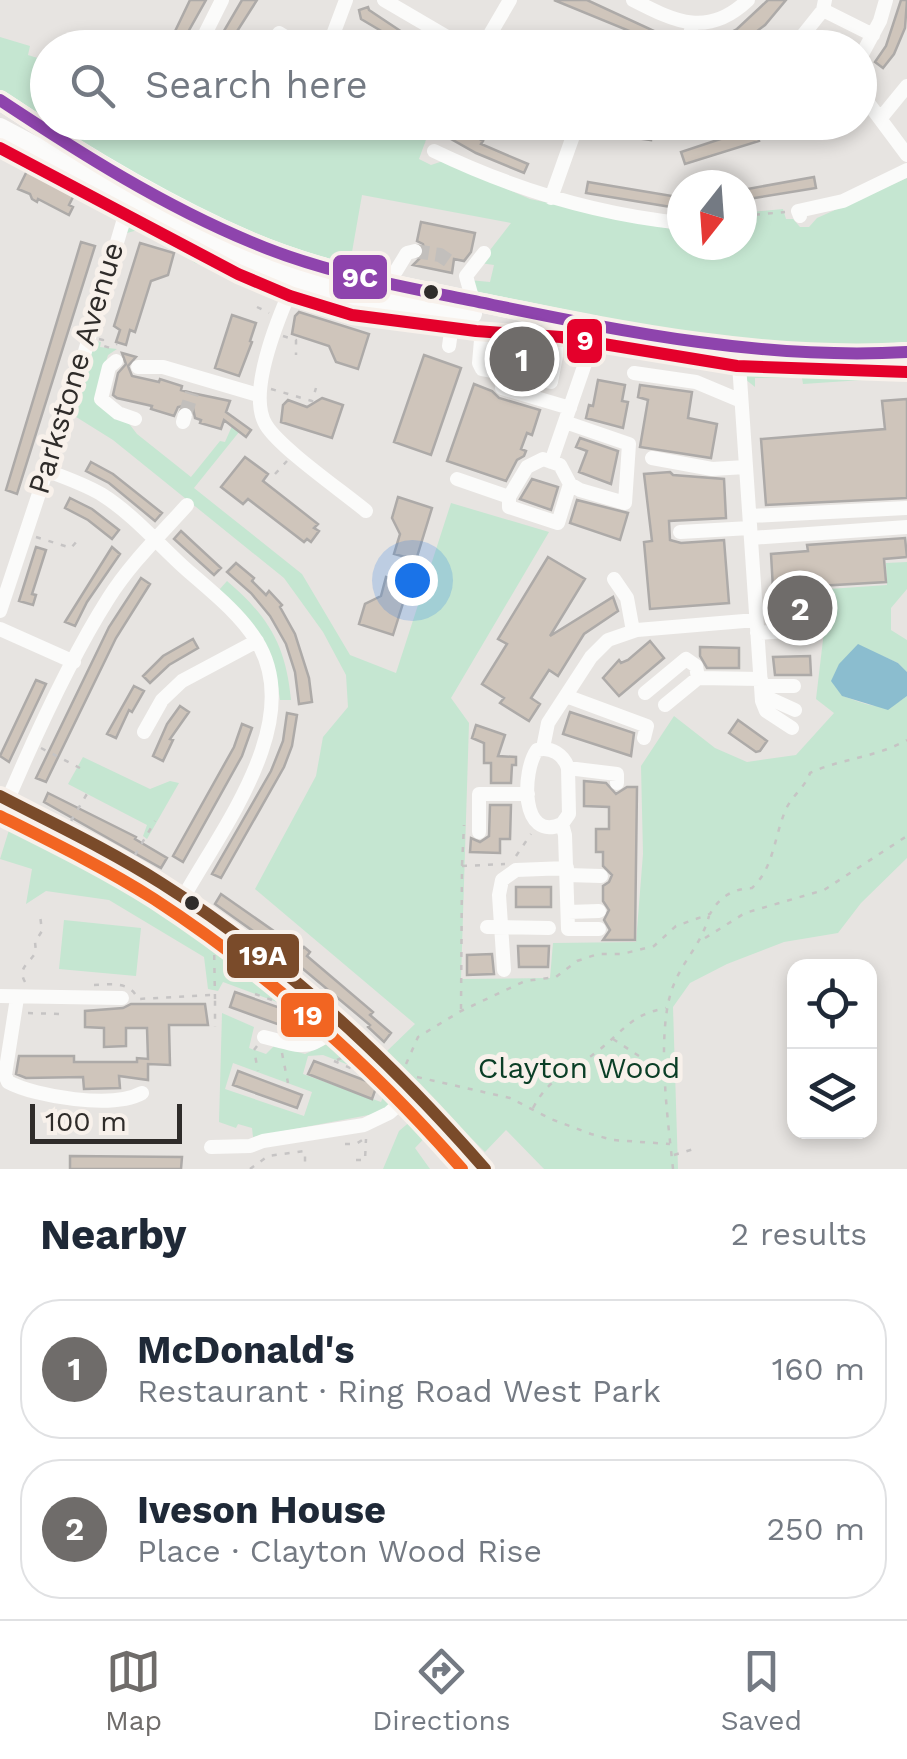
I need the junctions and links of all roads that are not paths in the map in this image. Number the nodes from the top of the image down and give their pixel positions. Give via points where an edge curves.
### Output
1 (222, 0) edge
2 (346, 0) edge
3 (384, 0) edge
4 (510, 0) edge
5 (633, 0) edge
6 (748, 0) edge
7 (886, 0) edge
8 (824, 5) edge
9 (691, 23) junction
10 (207, 30) edge
11 (335, 30) edge
12 (435, 30) edge
13 (492, 30) edge
14 (691, 30) edge
15 (806, 30) edge
16 (865, 30) edge
17 (875, 30) edge
18 (907, 86) edge
19 (0, 100) edge
20 (22, 114) junction
21 (877, 115) edge
22 (0, 118) edge
23 (880, 119) junction
24 (30, 120) edge
25 (0, 128) edge
26 (60, 140) edge
27 (572, 140) edge
28 (434, 150) road end
29 (907, 154) edge
30 (907, 170) edge
31 (132, 190) junction
32 (551, 198) junction
33 (799, 214) road end
34 (667, 222) edge
35 (415, 251) dead end
36 (484, 253) dead end
37 (454, 264) tunnel mouth
38 (299, 271) junction
39 (466, 276) junction
40 (380, 283) junction
41 (464, 306) junction
42 (562, 320) junction
43 (598, 326) junction
44 (542, 342) junction
45 (449, 346) dead end
46 (558, 346) junction
47 (738, 348) junction
48 (116, 350) dead end
49 (902, 353) edge
50 (138, 367) dead end
51 (634, 373) dead end
52 (528, 378) junction
53 (200, 379) junction
54 (502, 388) dead end
55 (259, 391) junction
56 (192, 393) tunnel mouth
57 (740, 400) junction
58 (567, 415) junction
59 (131, 418) dead end
60 (652, 458) dead end
61 (551, 462) junction
62 (746, 467) junction
63 (45, 470) junction
64 (457, 480) dead end
65 (570, 484) junction
66 (509, 498) junction
67 (187, 505) dead end
68 (906, 508) edge
69 (366, 511) dead end
70 (907, 527) edge
71 (750, 528) junction
72 (680, 532) dead end
73 (155, 541) junction
74 (614, 579) dead end
75 (0, 611) edge
76 (757, 627) junction
77 (0, 629) edge
78 (813, 629) dead end
79 (632, 631) junction
80 (257, 641) junction
81 (74, 662) junction
82 (698, 678) junction
83 (794, 686) dead end
84 (761, 687) junction
85 (645, 693) dead end
86 (566, 696) junction
87 (665, 705) dead end
88 (795, 710) dead end
89 (792, 728) dead end
90 (144, 732) dead end
91 (644, 738) dead end
92 (543, 748) junction
93 (568, 768) junction
94 (617, 783) dead end
95 (528, 794) junction
96 (4, 798) edge
97 (0, 818) edge
98 (562, 824) junction
99 (479, 832) dead end
100 (601, 876) dead end
101 (567, 878) junction
102 (183, 898) junction
103 (599, 911) dead end
104 (568, 912) junction
105 (494, 927) junction
106 (548, 928) dead end
107 (599, 930) dead end
108 (504, 970) dead end
109 (0, 996) edge
110 (18, 998) junction
111 (122, 998) dead end
112 (342, 1022) junction
113 (264, 1038) road end
114 (415, 1090) junction
115 (142, 1093) dead end
116 (211, 1147) dead end
117 (485, 1169) edge

1 - 10 street
2 - 11 street
3 - 12 street
4 - 13 street
5 - 9 street
6 - 9 street via 732,15
7 - 17 street
8 - 15 street
8 - 16 street
9 - 14 street
18 - 23 street
19 - 20 highway
20 - 22 street
20 - 24 highway
21 - 23 street
23 - 29 street
25 - 31 highway via 45,155
26 - 31 highway
27 - 32 street
28 - 32 street
30 - 33 street
31 - 38 highway via 246,258
31 - 63 street, Parkstone Avenue
32 - 34 street
35 - 40 street
36 - 39 street
37 - 39 street
38 - 40 highway
38 - 41 highway via 356,298
38 - 55 street
39 - 41 street
40 - 41 highway
41 - 42 highway
41 - 45 street
42 - 43 highway
42 - 46 street
43 - 47 highway
43 - 58 street
44 - 46 street
44 - 52 street
44 - 52 street via 484,336 484,370
46 - 52 street via 551,382
47 - 49 highway
47 - 57 street
48 - 59 street via 101,399
50 - 53 street
51 - 57 street via 696,382
53 - 55 street
53 - 56 street
54 - 58 street
55 - 69 street via 262,416 274,435
57 - 62 street
58 - 61 street
58 - 65 street via 628,444 625,504
60 - 62 street via 712,469
61 - 65 street
61 - 66 street via 526,467
62 - 71 street
63 - 73 street via 102,495
63 - 75 street, Parkstone Avenue
64 - 66 street
65 - 66 street via 558,523 509,507
67 - 73 street
68 - 71 street
70 - 71 street
71 - 72 street
71 - 76 street
73 - 80 street
73 - 81 street via 109,597
74 - 79 street via 627,598
76 - 78 street
76 - 79 street
76 - 84 street
77 - 81 street
79 - 86 street via 599,647
80 - 90 street via 170,690
80 - 102 street via 274,694 266,742
81 - 96 street
82 - 84 street
82 - 85 street via 686,659
82 - 87 street
83 - 84 street
84 - 88 street
84 - 89 street via 766,711
86 - 91 street via 648,726
86 - 92 street via 546,728
92 - 93 street
92 - 95 street via 531,760
93 - 94 street via 616,774
93 - 98 street
95 - 98 street via 539,824
95 - 99 street via 480,794
96 - 97 street
96 - 102 street
98 - 101 street
100 - 101 street
101 - 104 street
101 - 105 street via 516,870 505,875
102 - 112 street
103 - 104 street
104 - 107 street via 568,930
105 - 106 street
105 - 108 street
109 - 110 street
110 - 111 street
110 - 115 street via 5,1075 12,1085 96,1102
112 - 113 street via 312,1046
112 - 114 street
114 - 116 street via 364,1125
114 - 117 street

